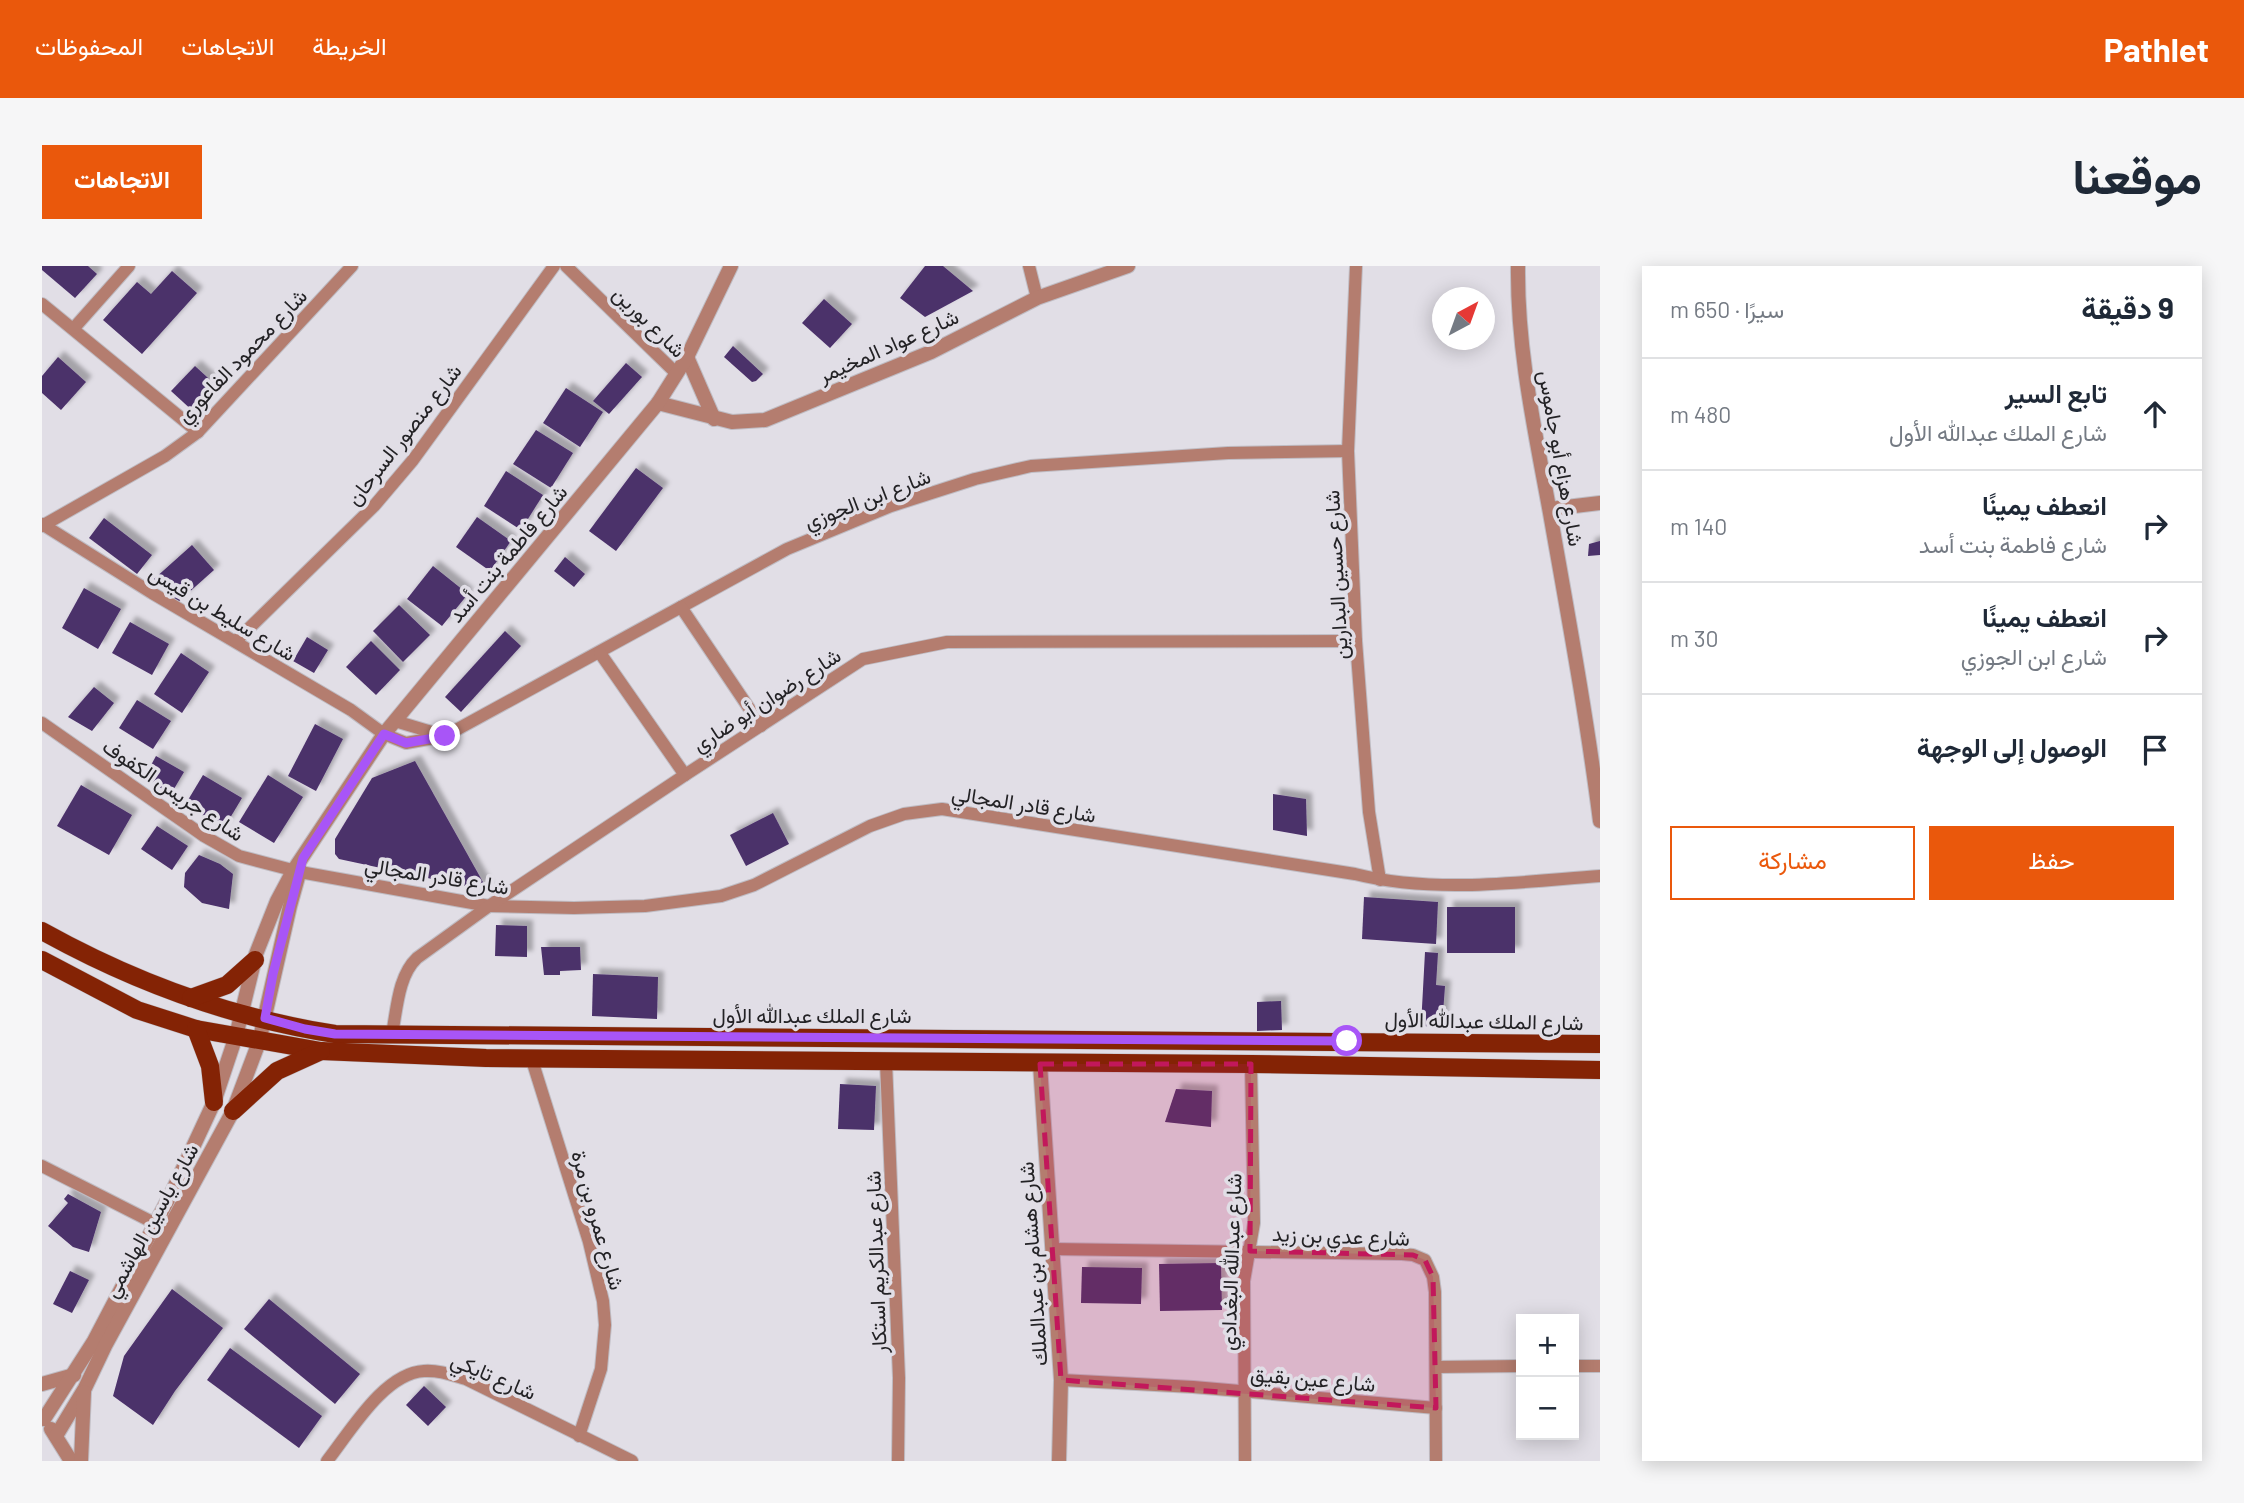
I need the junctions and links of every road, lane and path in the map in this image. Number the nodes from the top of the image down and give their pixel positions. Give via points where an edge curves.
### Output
1 (129, 266) edge
2 (352, 266) edge
3 (554, 266) edge
4 (566, 266) edge
5 (731, 266) edge
6 (1029, 266) edge
7 (1128, 266) edge
8 (1356, 266) edge
9 (1518, 266) edge
10 (1106, 269) edge
11 (1037, 298) junction
12 (42, 303) edge
13 (74, 328) junction
14 (687, 357) junction
15 (677, 374) junction
16 (658, 403) junction
17 (714, 419) junction
18 (198, 432) junction
19 (1348, 451) junction
20 (1600, 503) edge
21 (1550, 509) junction
22 (43, 525) edge
23 (681, 607) junction
24 (236, 641) junction
25 (1356, 641) junction
26 (600, 653) junction
27 (395, 721) junction
28 (42, 723) edge
29 (761, 726) junction
30 (384, 734) junction
31 (445, 736) junction
32 (685, 775) junction
33 (1600, 821) edge
34 (298, 867) junction
35 (1600, 876) edge
36 (1380, 880) junction
37 (489, 906) junction
38 (42, 931) edge
39 (42, 960) edge
40 (255, 960) junction
41 (191, 998) junction
42 (241, 1012) junction
43 (265, 1018) junction
44 (196, 1029) junction
45 (392, 1034) junction
46 (236, 1036) junction
47 (259, 1042) junction
48 (1600, 1044) edge
49 (321, 1051) junction
50 (531, 1057) junction
51 (886, 1062) junction
52 (1040, 1064) junction
53 (1251, 1064) junction
54 (1600, 1069) edge
55 (214, 1102) junction
56 (233, 1111) junction
57 (42, 1166) edge
58 (162, 1227) junction
59 (1052, 1249) junction
60 (1249, 1251) junction
61 (1516, 1366) edge
62 (1579, 1366) edge
63 (1600, 1366) edge
64 (1437, 1367) junction
65 (74, 1375) junction
66 (1061, 1380) junction
67 (42, 1384) edge
68 (85, 1388) junction
69 (1245, 1391) junction
70 (1436, 1408) junction
71 (43, 1418) edge
72 (56, 1436) junction
73 (579, 1436) junction
74 (71, 1461) edge
75 (81, 1461) edge
76 (327, 1461) edge
77 (632, 1461) edge
78 (898, 1461) edge
79 (1059, 1461) edge
80 (1245, 1461) edge
81 (1436, 1461) edge

1 - 13 street
2 - 18 street, شارع محمود الفاعوري
3 - 24 street, شارع منصور السرحان via 413,460 374,506
4 - 15 street, شارع بورين
5 - 14 street, شارع فاطمة بنت أسد
6 - 11 street
7 - 10 street, شارع عواد المخيمر
8 - 19 street, شارع حسين البدارين
9 - 21 street, شارع هزاع أبو جاموس via 1520,331
10 - 11 street, شارع عواد المخيمر
11 - 17 street, شارع عواد المخيمر via 930,352 765,420
12 - 13 street
13 - 18 street
14 - 15 street, شارع فاطمة بنت أسد
14 - 17 street
15 - 16 street, شارع فاطمة بنت أسد
16 - 17 street, شارع عواد المخيمر
16 - 27 street, شارع فاطمة بنت أسد
18 - 22 street, شارع محمود الفاعوري via 165,456
19 - 23 street, شارع ابن الجوزي via 1228,453 1031,466 975,479 891,506 787,549
19 - 25 street, شارع حسين البدارين
20 - 21 street
21 - 33 street, شارع هزاع أبو جاموس
22 - 24 street, شارع سليط بن قيس
23 - 26 street, شارع ابن الجوزي
23 - 29 street
24 - 30 street, شارع سليط بن قيس
25 - 29 street, شارع رضوان أبو ضاري via 947,642 863,659
25 - 36 street, شارع حسين البدارين via 1368,812
26 - 31 street, شارع ابن الجوزي
26 - 32 street
27 - 30 street, شارع فاطمة بنت أسد
27 - 31 street
28 - 34 street, شارع جريس الكفوف via 239,856
29 - 32 street, شارع رضوان أبو ضاري
30 - 31 street, شارع ابن الجوزي via 406,743
30 - 34 street, شارع فاطمة بنت أسد
32 - 37 street, شارع رضوان أبو ضاري
34 - 37 street, شارع قادر المجالي
34 - 40 street, شارع فاطمة بنت أسد via 276,901
34 - 43 street, شارع فاطمة بنت أسد
35 - 36 street, شارع قادر المجالي via 1463,886
36 - 37 street, شارع قادر المجالي via 942,809 904,814 870,826 754,885 721,896 645,906
37 - 45 street, شارع رضوان أبو ضاري via 411,963 403,979
38 - 41 main road, شارع الملك عبدالله الأول via 100,962
39 - 44 main road via 137,1010
40 - 41 main road via 227,985
40 - 42 street, شارع فاطمة بنت أسد
41 - 42 main road, شارع الملك عبدالله الأول
42 - 43 main road, شارع الملك عبدالله الأول
42 - 46 street, شارع ياسين الهاشمي
43 - 45 main road, شارع الملك عبدالله الأول via 335,1034
43 - 47 street, شارع ياسين الهاشمي
44 - 46 main road
44 - 55 main road via 210,1066
45 - 48 main road, شارع الملك عبدالله الأول
46 - 47 main road
46 - 55 street, شارع ياسين الهاشمي
47 - 49 main road
47 - 56 street, شارع ياسين الهاشمي
49 - 50 main road
49 - 56 main road via 277,1071
50 - 51 main road
50 - 73 street, شارع عمرو بن مرة via 603,1301 601,1369
51 - 52 main road
51 - 78 street, شارع عبدالكريم استكار
52 - 53 main road
52 - 59 street, شارع هشام بن عبدالملك
53 - 54 main road
53 - 60 street, شارع عبدالله البغدادي via 1254,1223
55 - 58 street, شارع ياسين الهاشمي
56 - 58 street, شارع ياسين الهاشمي
57 - 58 street
58 - 65 street, شارع ياسين الهاشمي
58 - 68 street, شارع ياسين الهاشمي
59 - 60 street, شارع عدي بن زيد
59 - 66 street, شارع هشام بن عبدالملك
60 - 64 street, شارع عدي بن زيد via 1402,1254 1425,1260 1434,1284
60 - 69 street, شارع عبدالله البغدادي via 1244,1281
61 - 64 street
62 - 63 street
64 - 70 street, شارع عدي بن زيد
65 - 67 street
65 - 71 street, شارع ياسين الهاشمي
66 - 69 street, شارع عين بقيق
66 - 79 street, شارع هشام بن عبدالملك
68 - 72 street, شارع ياسين الهاشمي
68 - 75 street
69 - 70 street, شارع عين بقيق
69 - 80 street, شارع عبدالله البغدادي
70 - 81 street, شارع عدي بن زيد
71 - 72 street
72 - 74 street
73 - 76 street, شارع تايكي via 466,1379 422,1370 379,1395
73 - 77 street, شارع تايكي

